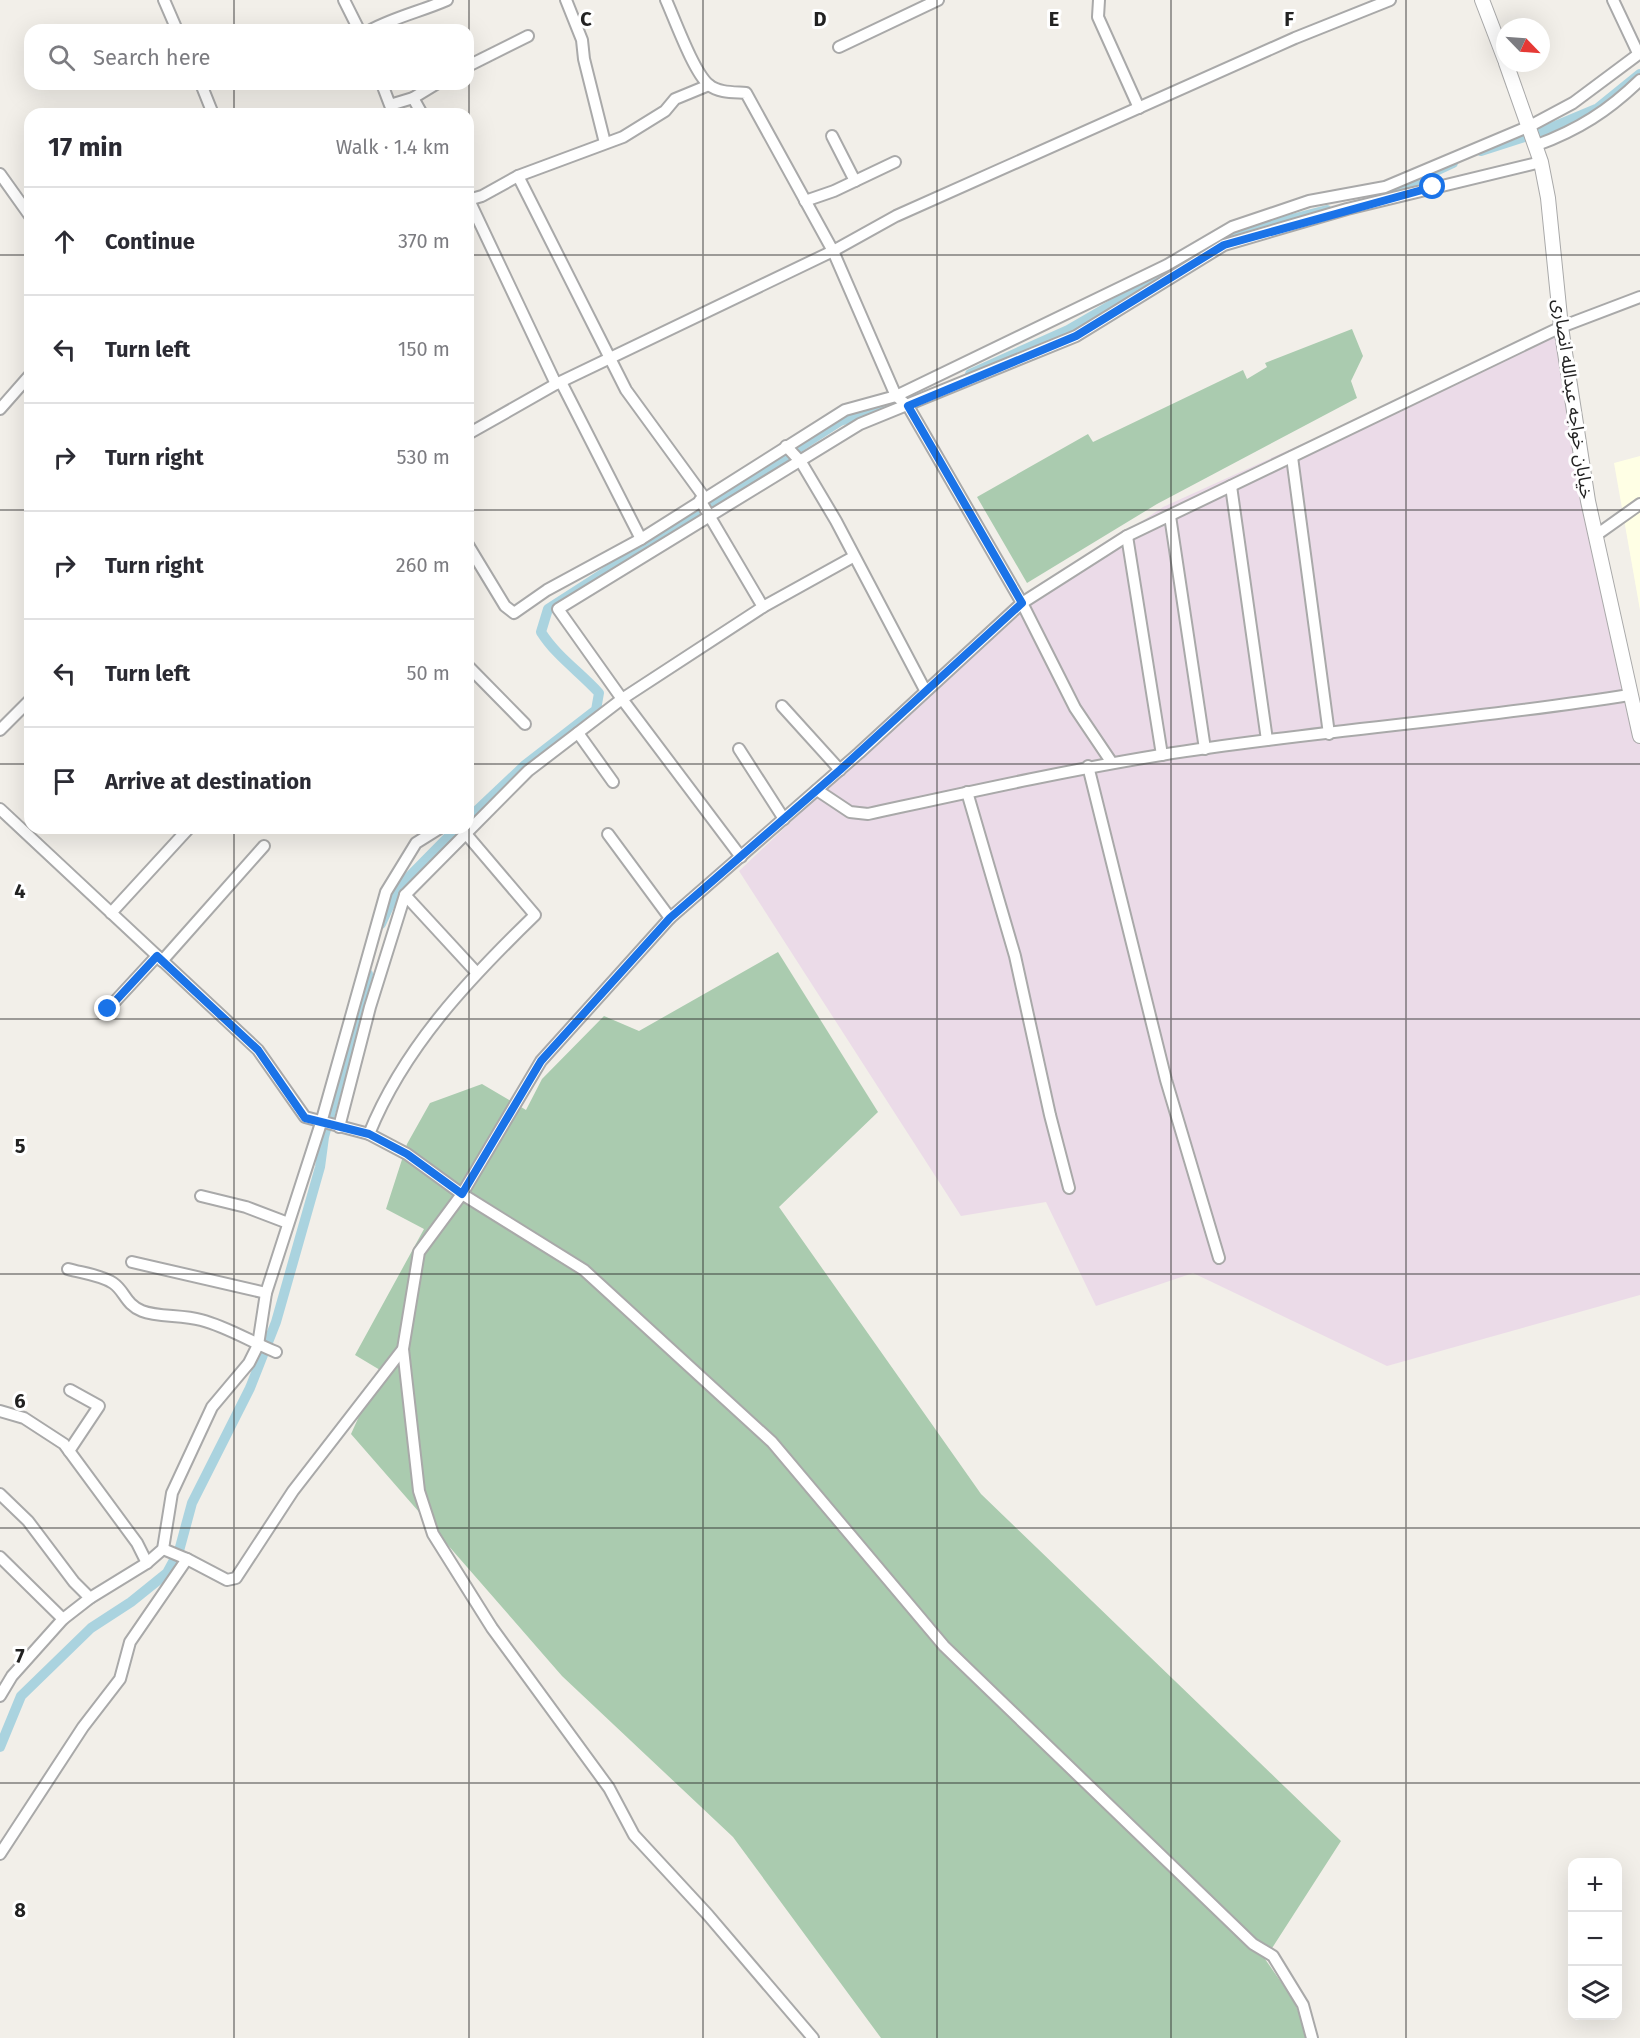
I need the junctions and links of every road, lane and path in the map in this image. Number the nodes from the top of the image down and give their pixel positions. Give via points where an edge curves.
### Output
1 (164, 0) edge
2 (344, 0) edge
3 (447, 0) edge
4 (566, 0) edge
5 (666, 0) edge
6 (938, 0) edge
7 (1099, 0) edge
8 (1390, 0) edge
9 (1482, 0) edge
10 (1613, 0) edge
11 (174, 24) edge
12 (356, 24) edge
13 (382, 24) edge
14 (528, 36) dead end
15 (1496, 36) edge
16 (838, 47) dead end
17 (1639, 53) edge
18 (474, 63) edge
19 (1510, 72) edge
20 (1640, 80) edge
21 (709, 85) junction
22 (203, 90) edge
23 (384, 90) edge
24 (426, 90) edge
25 (412, 98) junction
26 (211, 108) edge
27 (418, 108) edge
28 (1139, 108) junction
29 (1530, 126) junction
30 (832, 136) dead end
31 (605, 143) junction
32 (1537, 145) junction
33 (895, 162) dead end
34 (1541, 162) junction
35 (0, 174) edge
36 (518, 176) junction
37 (855, 181) junction
38 (474, 198) edge
39 (805, 201) junction
40 (24, 208) edge
41 (474, 211) edge
42 (833, 251) junction
43 (1640, 297) edge
44 (1562, 327) junction
45 (608, 360) junction
46 (24, 383) edge
47 (559, 383) junction
48 (896, 396) junction
49 (908, 406) junction
50 (0, 409) edge
51 (474, 431) edge
52 (786, 446) junction
53 (1292, 457) junction
54 (801, 462) junction
55 (1231, 486) junction
56 (702, 499) junction
57 (1640, 504) edge
58 (1170, 516) junction
59 (710, 518) junction
60 (1127, 536) junction
61 (1595, 537) junction
62 (641, 539) junction
63 (474, 555) edge
64 (853, 557) junction
65 (547, 590) junction
66 (1022, 603) junction
67 (763, 607) junction
68 (558, 609) junction
69 (474, 672) edge
70 (925, 690) junction
71 (1629, 694) junction
72 (622, 699) junction
73 (24, 706) edge
74 (782, 706) dead end
75 (525, 724) dead end
76 (0, 730) edge
77 (578, 733) junction
78 (1329, 734) junction
79 (1640, 736) edge
80 (1267, 740) junction
81 (739, 749) dead end
82 (1205, 749) junction
83 (1162, 755) junction
84 (1112, 763) junction
85 (1088, 766) junction
86 (840, 770) junction
87 (613, 782) dead end
88 (817, 790) junction
89 (967, 792) junction
90 (0, 809) edge
91 (784, 819) junction
92 (474, 822) edge
93 (24, 831) edge
94 (27, 834) edge
95 (183, 834) edge
96 (430, 834) edge
97 (461, 834) edge
98 (467, 834) edge
99 (608, 834) dead end
100 (264, 846) dead end
101 (741, 857) junction
102 (405, 896) junction
103 (111, 913) junction
104 (670, 918) junction
105 (160, 958) junction
106 (476, 972) junction
107 (108, 1009) dead end
108 (321, 1123) junction
109 (339, 1127) junction
110 (369, 1134) junction
111 (1069, 1188) dead end
112 (462, 1194) junction
113 (201, 1196) dead end
114 (288, 1223) junction
115 (1219, 1258) dead end
116 (132, 1262) dead end
117 (68, 1269) dead end
118 (266, 1293) junction
119 (258, 1345) junction
120 (403, 1349) junction
121 (276, 1352) dead end
122 (70, 1390) dead end
123 (0, 1411) edge
124 (69, 1451) junction
125 (0, 1494) edge
126 (163, 1549) junction
127 (0, 1557) edge
128 (187, 1559) junction
129 (147, 1563) junction
130 (90, 1598) junction
131 (63, 1619) junction
132 (0, 1696) edge
133 (0, 1854) edge
134 (813, 2038) edge
135 (1312, 2038) edge

1 - 11 street
2 - 12 street
3 - 13 street
4 - 31 street via 582,40
5 - 21 street via 698,71
6 - 16 street
7 - 28 street via 1098,17
8 - 28 street
9 - 15 street, خیابان خواجه عبدالله انصاری
10 - 17 street
14 - 18 street
17 - 29 street via 1573,103
19 - 29 street, خیابان خواجه عبدالله انصاری
20 - 32 street via 1573,132
21 - 31 street via 675,99 665,111
21 - 39 street via 722,91 746,93
22 - 26 street
23 - 25 street via 390,105
24 - 25 street
25 - 27 street
28 - 42 street via 896,216
29 - 32 street, خیابان خواجه عبدالله انصاری
29 - 48 street via 1385,187 1309,201 1232,227 1167,265
30 - 37 street
31 - 36 street
32 - 34 street, خیابان خواجه عبدالله انصاری
33 - 37 street
34 - 44 street, خیابان خواجه عبدالله انصاری
34 - 49 street via 1347,209 1224,245 1076,336
35 - 40 street
36 - 38 street
36 - 45 street
37 - 39 street
39 - 42 street
41 - 47 street
42 - 45 street
42 - 48 street
43 - 44 street
44 - 53 street
44 - 61 street, خیابان خواجه عبدالله انصاری
45 - 47 street
45 - 56 street
46 - 50 street
47 - 51 street
47 - 62 street
48 - 49 street
48 - 52 street via 845,410
49 - 54 street via 860,424
49 - 66 street
52 - 54 street
52 - 56 street
53 - 55 street
53 - 78 street
54 - 59 street
54 - 64 street
55 - 58 street
55 - 80 street
56 - 59 street
56 - 62 street
57 - 61 street
58 - 60 street
58 - 82 street
59 - 67 street
59 - 68 street
60 - 66 street
60 - 83 street
61 - 71 street, خیابان خواجه عبدالله انصاری
62 - 65 street
63 - 65 street via 505,606 514,613
64 - 67 street
64 - 70 street
65 - 68 street
66 - 70 street
66 - 84 street via 1075,708
67 - 72 street
68 - 72 street
69 - 75 street
70 - 86 street
71 - 78 street via 1536,710
71 - 79 street, خیابان خواجه عبدالله انصاری
72 - 77 street
72 - 101 street
73 - 76 street
74 - 86 street
77 - 87 street
77 - 92 street via 528,771
78 - 80 street
80 - 82 street
81 - 91 street
82 - 83 street
83 - 84 street
84 - 85 street
85 - 89 street
85 - 115 street via 1166,1080
86 - 88 street
88 - 89 street via 850,812 868,814
88 - 91 street
89 - 111 street via 1015,956
90 - 93 street
91 - 101 street
94 - 103 street
95 - 103 street
96 - 108 street via 416,843 386,892
97 - 102 street
98 - 106 street via 535,915
99 - 104 street
100 - 105 street
101 - 104 street
102 - 106 street
102 - 109 street via 370,1007
103 - 105 street
104 - 112 street via 541,1061
105 - 107 street
105 - 108 street via 258,1050 305,1118
106 - 110 street via 404,1063
108 - 109 street
108 - 114 street
109 - 110 street
110 - 112 street via 407,1154
112 - 120 street via 419,1252
112 - 135 street via 584,1270 772,1442 944,1646 1253,1944 1273,1956 1304,2005
113 - 114 street
114 - 118 street
116 - 118 street
117 - 119 street via 113,1283 128,1304 144,1312 207,1322 246,1336
118 - 119 street
119 - 121 street
119 - 126 street via 249,1364 212,1407 172,1493
120 - 128 street via 293,1491 236,1578 227,1580
120 - 134 street via 419,1491 433,1534 492,1628 609,1788 634,1835
122 - 124 street via 99,1406
123 - 124 street via 24,1418 64,1443
124 - 129 street via 137,1543
125 - 130 street via 28,1521
126 - 128 street
126 - 129 street
127 - 131 street
128 - 133 street via 130,1642 120,1679 83,1727
129 - 130 street
130 - 131 street
131 - 132 street via 12,1676

